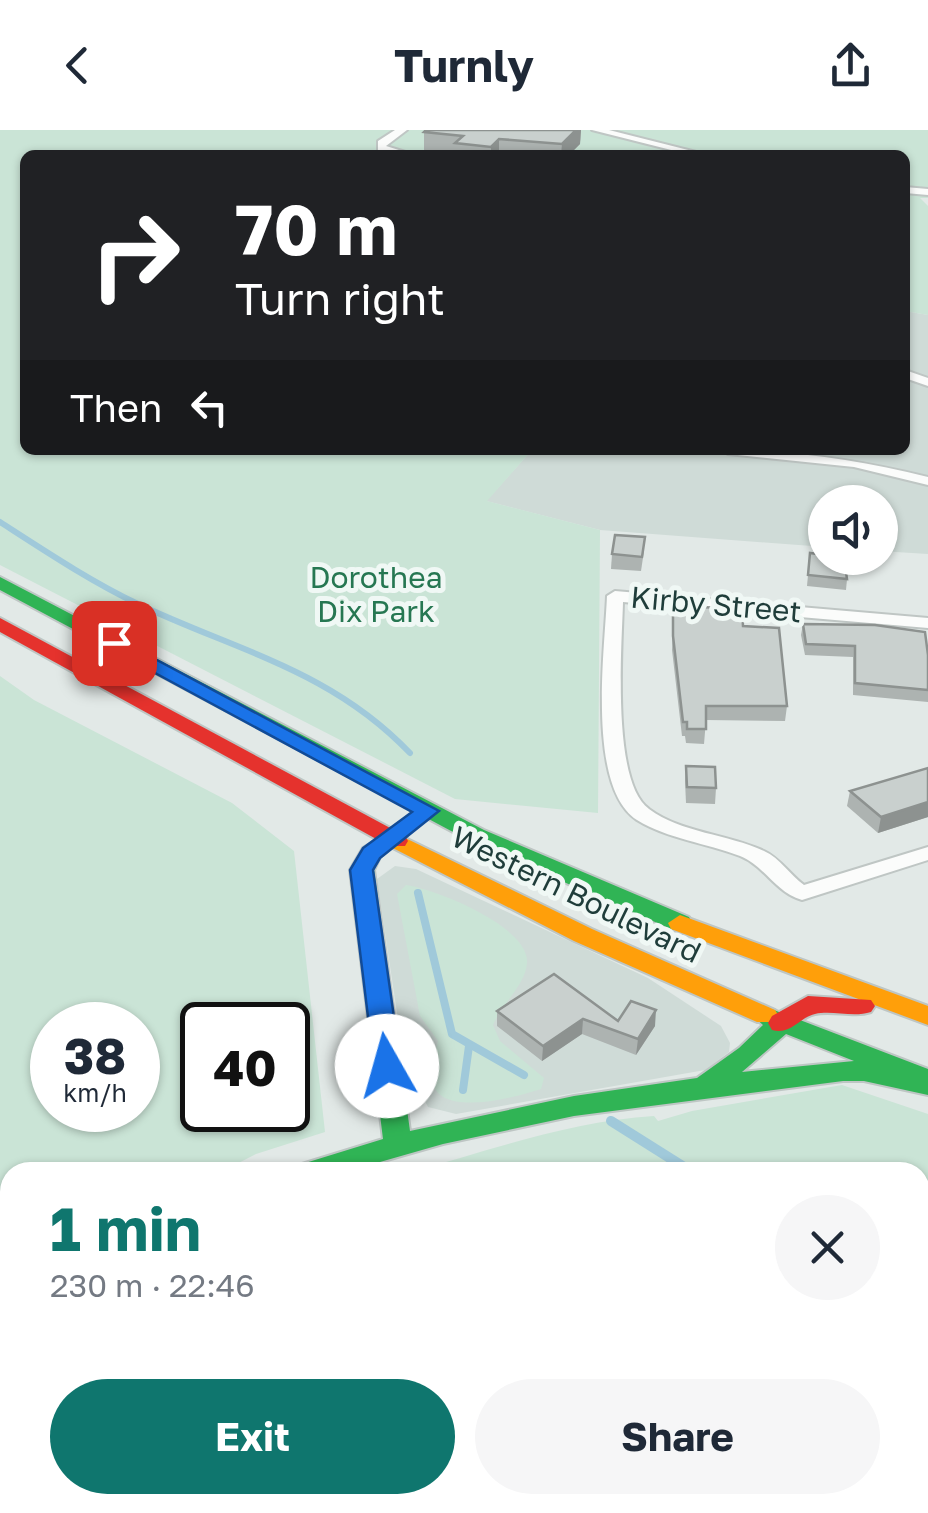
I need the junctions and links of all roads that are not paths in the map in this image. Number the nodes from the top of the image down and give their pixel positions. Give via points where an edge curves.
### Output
1 (402, 130) edge
2 (597, 130) edge
3 (389, 150) edge
4 (682, 150) edge
5 (776, 455) edge
6 (928, 480) edge
7 (0, 583) edge
8 (928, 622) edge
9 (0, 624) edge
10 (428, 811) junction
11 (392, 838) junction
12 (928, 853) edge
13 (927, 1016) edge
14 (781, 1023) junction
15 (928, 1083) edge
16 (702, 1086) junction
17 (398, 1144) junction
18 (343, 1162) edge

1 - 3 street via 381,143
2 - 4 street
5 - 6 street
7 - 10 main road, Western Boulevard
8 - 12 street, Kirby Street via 615,596 614,747 626,800 654,820 754,854 802,893
9 - 11 main road, Western Boulevard
10 - 11 main road
10 - 13 main road, Western Boulevard via 638,908
11 - 14 main road, Western Boulevard via 559,924
11 - 17 main road via 371,853 362,870
13 - 14 main road via 820,1001 792,1010
14 - 15 main road, Western Boulevard
14 - 16 main road
15 - 16 main road via 843,1071
16 - 17 main road
17 - 18 main road

